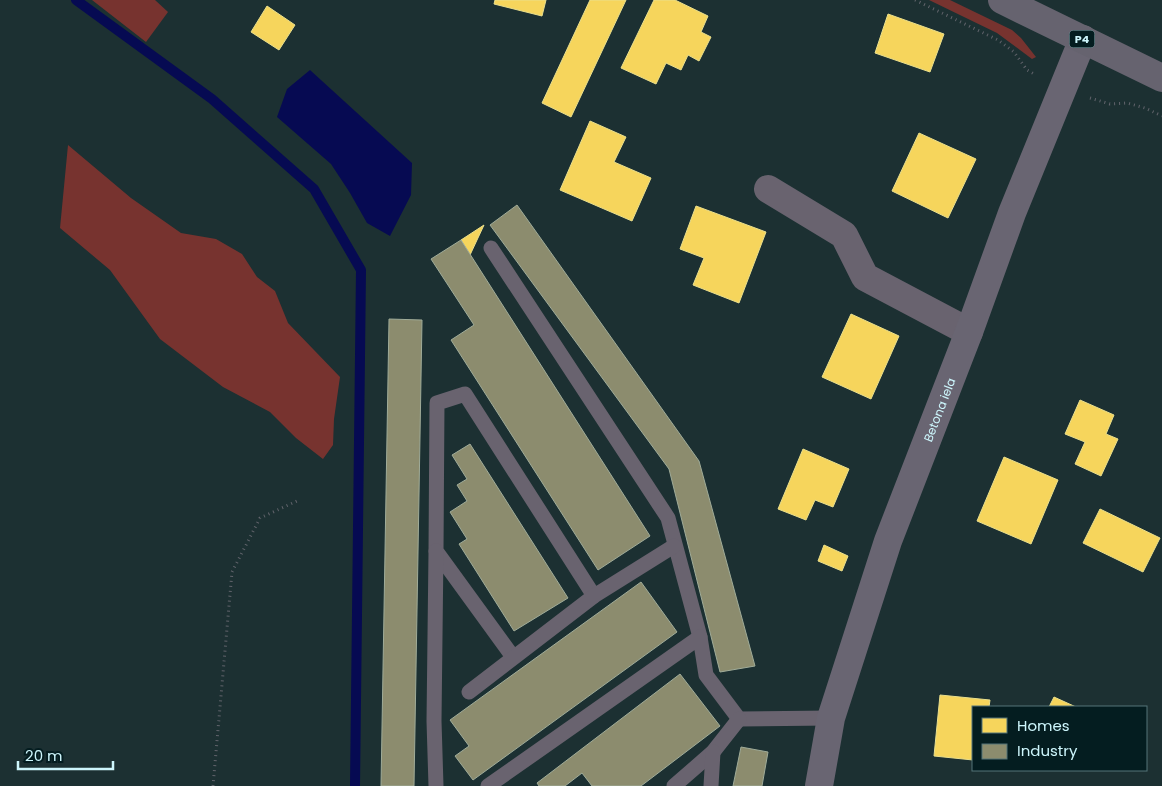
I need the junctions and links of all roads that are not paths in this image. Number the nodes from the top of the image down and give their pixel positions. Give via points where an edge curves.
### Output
1 (1002, 0) edge
2 (1084, 39) junction
3 (1162, 78) edge
4 (768, 189) dead end
5 (491, 248) dead end
6 (969, 332) junction
7 (674, 546) junction
8 (436, 551) junction
9 (594, 596) junction
10 (700, 638) junction
11 (514, 657) junction
12 (468, 692) dead end
13 (831, 718) junction
14 (739, 719) junction
15 (713, 752) junction
16 (436, 786) edge
17 (488, 786) edge
18 (674, 786) edge
19 (711, 786) edge
20 (819, 786) edge

1 - 2 main road, P4
2 - 3 main road, P4
2 - 6 main road, Betona iela via 1016,204
4 - 6 street via 844,235 865,277
5 - 7 lane via 668,518
6 - 13 main road, Betona iela via 888,541
7 - 9 lane
7 - 10 lane
8 - 9 lane via 437,404 465,394
8 - 11 lane
8 - 16 lane
9 - 11 lane
10 - 14 lane via 706,676
10 - 17 lane
11 - 12 lane
13 - 14 lane
13 - 20 main road, Betona iela
14 - 15 lane
15 - 18 lane
15 - 19 lane

